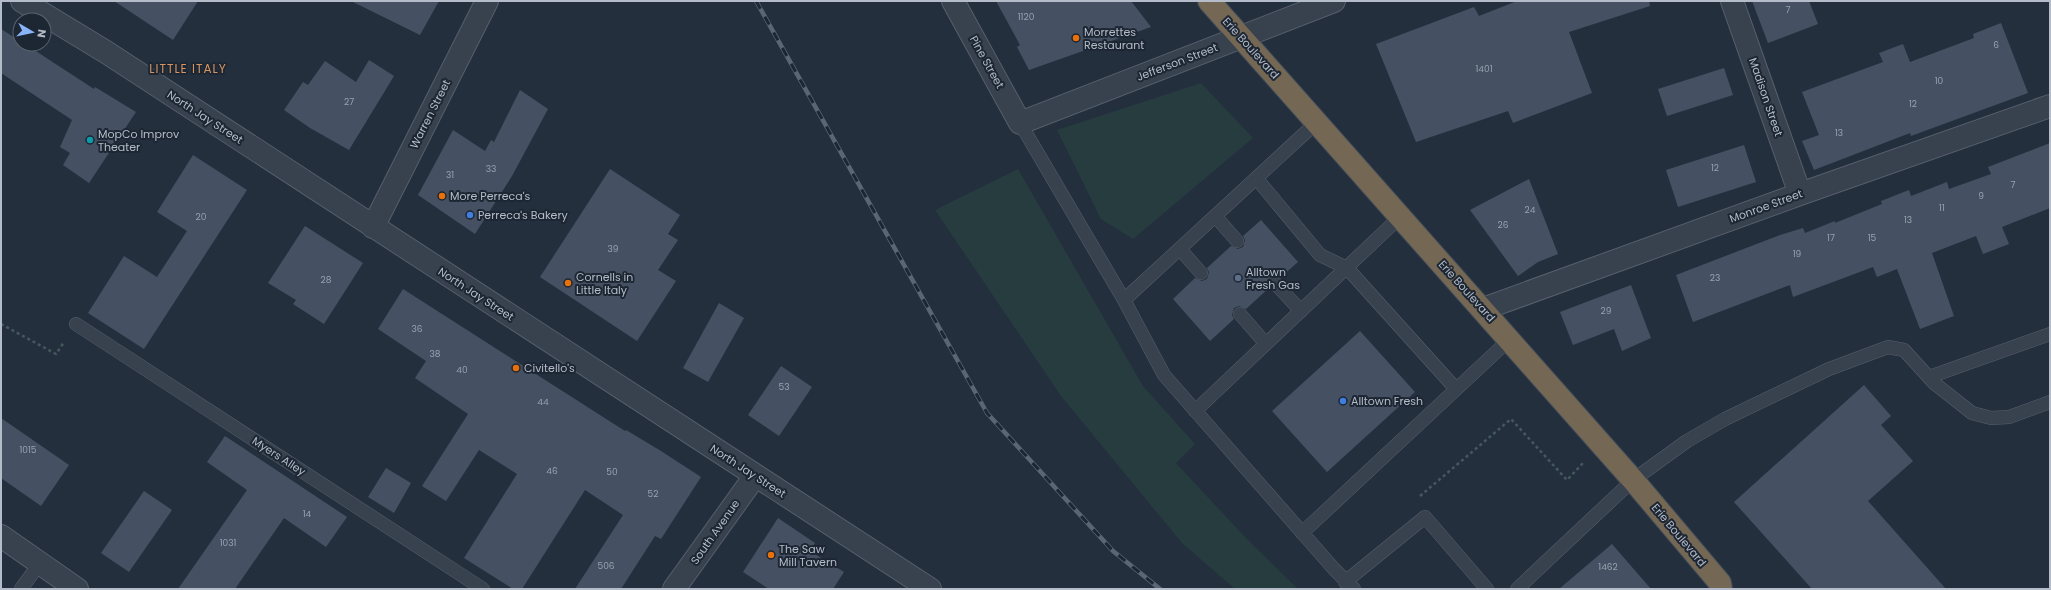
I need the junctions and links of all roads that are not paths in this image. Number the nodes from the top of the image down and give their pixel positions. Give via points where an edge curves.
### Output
1 (22, 1) edge
2 (487, 1) edge
3 (953, 1) edge
4 (1209, 1) edge
5 (1334, 1) edge
6 (1732, 1) edge
7 (1241, 36) junction
8 (2050, 106) edge
9 (1317, 122) junction
10 (1020, 123) junction
11 (1257, 179) junction
12 (1800, 194) junction
13 (1401, 216) junction
14 (1216, 217) junction
15 (372, 227) junction
16 (1237, 240) dead end
17 (1180, 249) junction
18 (1347, 268) junction
19 (1201, 273) dead end
20 (1275, 282) dead end
21 (1124, 300) junction
22 (1483, 309) junction
23 (1301, 311) junction
24 (1240, 314) dead end
25 (76, 324) road end
26 (2050, 334) edge
27 (1510, 339) junction
28 (1266, 344) junction
29 (1929, 378) junction
30 (1456, 389) junction
31 (2050, 402) edge
32 (1196, 411) junction
33 (756, 476) junction
34 (1633, 480) junction
35 (1302, 533) junction
36 (1, 536) edge
37 (40, 563) junction
38 (1350, 586) edge
39 (1726, 587) edge
40 (21, 589) edge
41 (77, 589) edge
42 (483, 589) edge
43 (674, 589) edge
44 (930, 589) edge
45 (1487, 589) edge
46 (1517, 589) edge

1 - 15 street, North Jay Street via 106,52
2 - 15 street, Warren Street
3 - 10 street, Pine Street
4 - 7 highway, Erie Boulevard
5 - 7 street, Jefferson Street
6 - 12 street, Madison Street
7 - 9 highway, Erie Boulevard
7 - 10 street, Jefferson Street
8 - 12 street, Monroe Street
9 - 11 lane
9 - 13 highway, Erie Boulevard
10 - 21 lane
11 - 14 lane
11 - 18 lane via 1320,255
12 - 22 street, Monroe Street
13 - 18 lane
13 - 22 highway, Erie Boulevard
14 - 16 lane
14 - 17 lane
15 - 33 street, North Jay Street
17 - 19 lane
17 - 21 lane
18 - 23 lane
18 - 30 lane
20 - 23 lane
21 - 32 lane via 1164,375
22 - 27 highway, Erie Boulevard
23 - 28 lane
24 - 28 lane
25 - 42 lane, Myers Alley
26 - 29 lane
27 - 30 lane
27 - 34 highway, Erie Boulevard
28 - 32 lane
29 - 31 lane via 1972,413 1991,418 2009,417
29 - 34 lane via 1904,350 1888,347 1829,369 1725,419 1687,441
30 - 35 lane
32 - 35 lane
33 - 43 street, South Avenue
33 - 44 street, North Jay Street
34 - 39 highway, Erie Boulevard
34 - 46 lane
35 - 38 lane
36 - 37 street
37 - 40 lane
37 - 41 street
38 - 45 lane via 1425,517

